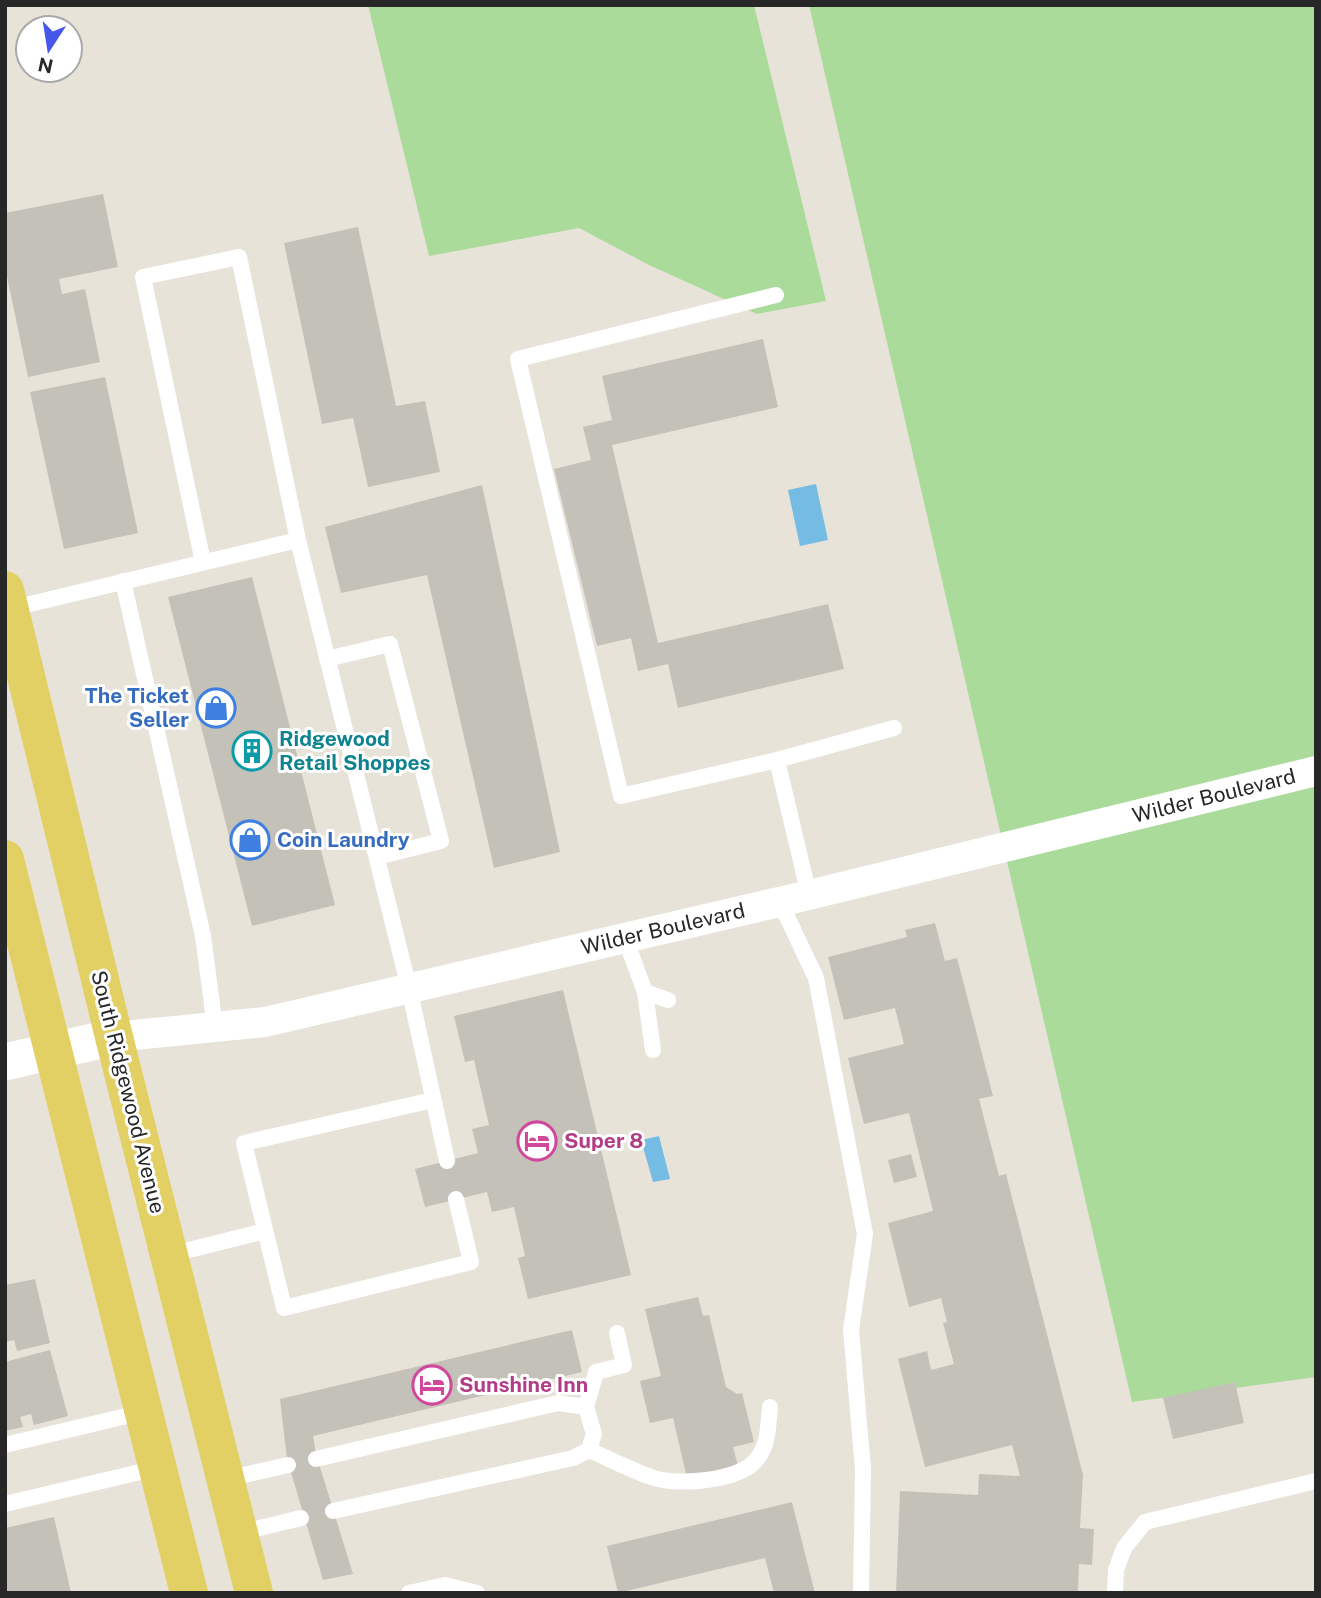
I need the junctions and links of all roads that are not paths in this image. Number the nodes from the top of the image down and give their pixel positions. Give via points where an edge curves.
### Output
1 (776, 295) dead end
2 (298, 540) junction
3 (203, 562) junction
4 (122, 581) junction
5 (7, 599) edge
6 (327, 659) junction
7 (894, 728) dead end
8 (777, 760) junction
9 (1316, 771) edge
10 (377, 857) junction
11 (6, 869) edge
12 (809, 895) junction
13 (780, 902) junction
14 (625, 938) junction
15 (409, 988) junction
16 (646, 992) junction
17 (668, 1000) dead end
18 (215, 1027) junction
19 (114, 1037) junction
20 (653, 1050) dead end
21 (52, 1051) junction
22 (5, 1062) edge
23 (433, 1100) junction
24 (447, 1161) dead end
25 (456, 1199) dead end
26 (265, 1231) junction
27 (169, 1255) junction
28 (617, 1333) dead end
29 (586, 1407) junction
30 (770, 1407) dead end
31 (143, 1412) junction
32 (5, 1445) edge
33 (589, 1450) junction
34 (316, 1459) dead end
35 (288, 1465) dead end
36 (158, 1468) junction
37 (226, 1479) junction
38 (1316, 1481) edge
39 (5, 1504) edge
40 (333, 1511) dead end
41 (301, 1518) dead end
42 (239, 1533) junction
43 (188, 1593) edge
44 (254, 1593) edge
45 (409, 1593) edge
46 (477, 1593) edge
47 (861, 1593) edge
48 (1115, 1593) edge

1 - 8 lane via 518,359 621,796
2 - 3 lane
2 - 3 lane via 239,257 143,277
2 - 6 lane
3 - 4 lane
4 - 5 lane
4 - 18 lane via 203,936
5 - 19 main road, South Ridgewood Avenue
6 - 10 lane
6 - 10 lane via 390,644 441,841
7 - 8 lane
8 - 12 lane
9 - 12 street, Wilder Boulevard
10 - 15 lane
11 - 21 main road
12 - 13 street, Wilder Boulevard
13 - 14 street, Wilder Boulevard
13 - 47 lane via 816,978 865,1234 851,1330 863,1469
14 - 15 street, Wilder Boulevard
14 - 16 lane
15 - 18 street, Wilder Boulevard via 265,1021
15 - 23 lane
16 - 17 lane
16 - 20 lane
18 - 19 street, Wilder Boulevard
19 - 21 street, Wilder Boulevard
19 - 27 main road, South Ridgewood Avenue
21 - 22 street, Wilder Boulevard
21 - 31 main road
23 - 24 lane
23 - 26 lane via 244,1143
25 - 26 lane via 471,1262 284,1308
26 - 27 lane
27 - 37 main road, South Ridgewood Avenue
28 - 29 lane via 624,1365 596,1372
29 - 33 lane via 594,1434
29 - 34 lane via 558,1403
30 - 33 lane via 767,1438 757,1460 737,1474 695,1482 656,1479
31 - 32 lane
31 - 36 main road
33 - 40 lane via 573,1458
35 - 37 lane
36 - 39 lane
36 - 43 main road
37 - 42 main road, South Ridgewood Avenue
38 - 48 lane via 1145,1522 1124,1548 1116,1570
41 - 42 lane
42 - 44 main road, South Ridgewood Avenue
45 - 46 lane via 445,1585

